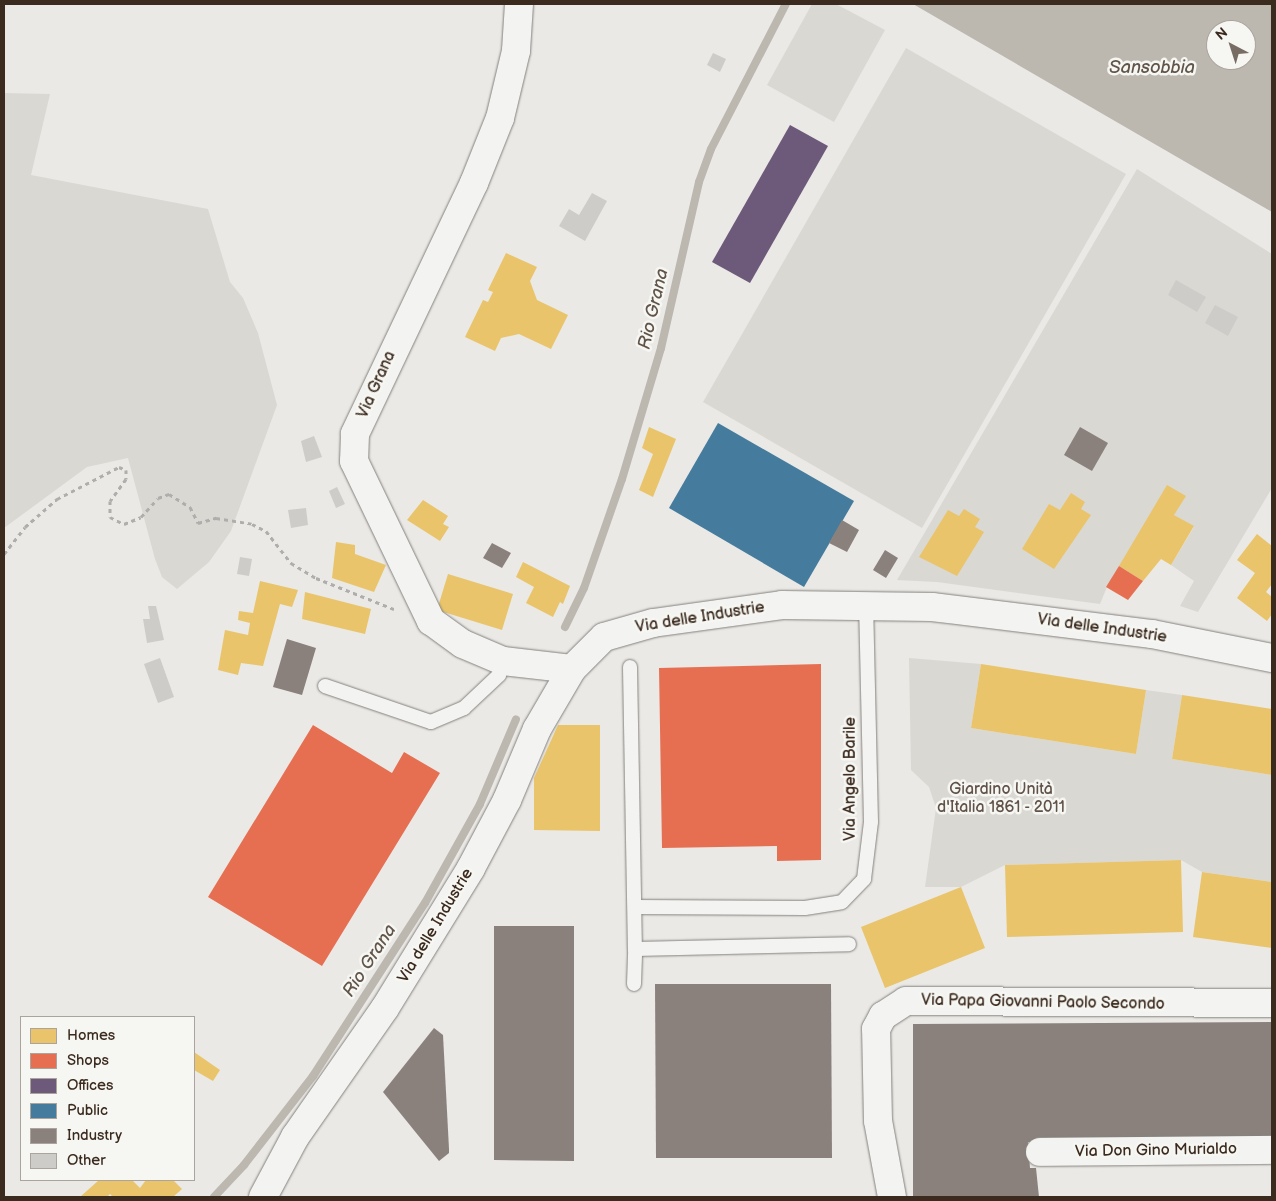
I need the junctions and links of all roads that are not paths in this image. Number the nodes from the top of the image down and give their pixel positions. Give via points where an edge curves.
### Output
1 (519, 4) edge
2 (866, 608) junction
3 (1272, 658) edge
4 (503, 661) junction
5 (630, 668) dead end
6 (572, 669) junction
7 (325, 686) dead end
8 (636, 907) junction
9 (849, 944) dead end
10 (635, 950) junction
11 (634, 984) dead end
12 (1272, 1003) edge
13 (1272, 1150) edge
14 (1040, 1152) dead end
15 (263, 1197) edge
16 (892, 1197) edge

1 - 4 street, Via Grana via 516,51 500,118 474,183 355,434 354,461 431,621 464,644
2 - 3 street, Via delle Industrie via 932,607 1152,634
2 - 6 street, Via delle Industrie via 782,605 652,622 604,637
2 - 8 lane, Via Angelo Barile via 871,822 864,879 842,902 805,908
4 - 6 street, Via Grana
4 - 7 lane via 499,675 464,708 431,722
5 - 8 lane via 632,851
6 - 15 street, Via delle Industrie via 537,729 507,800 471,868 385,1008 295,1137
8 - 10 lane
9 - 10 lane
10 - 11 lane
12 - 16 street, Via Papa Giovanni Paolo Secondo via 906,1001 883,1016 876,1029 878,1121
13 - 14 street, Via Don Gino Murialdo

